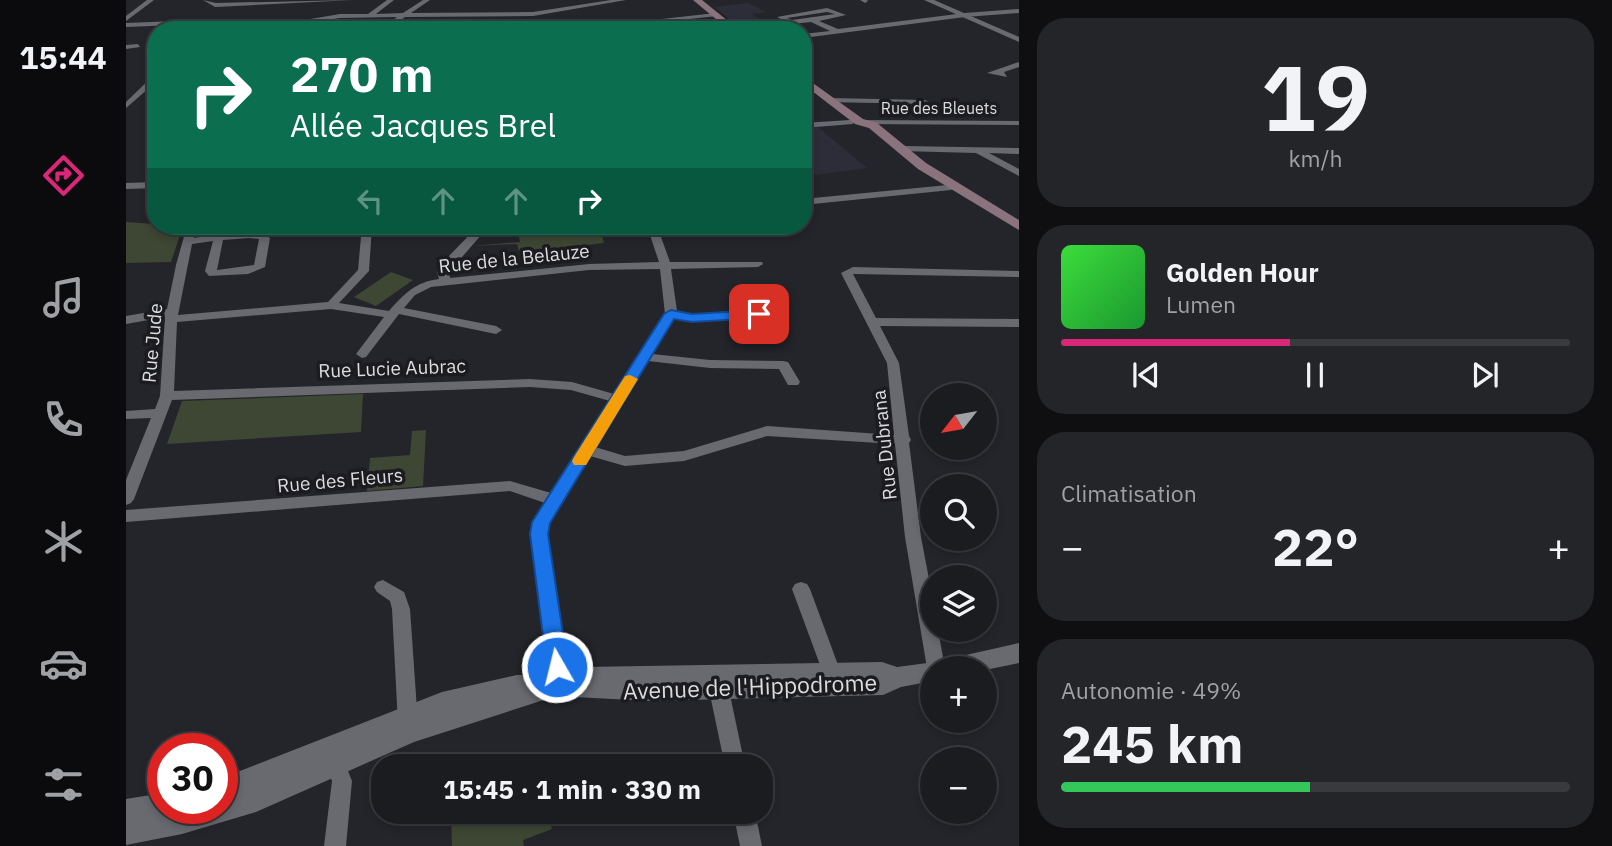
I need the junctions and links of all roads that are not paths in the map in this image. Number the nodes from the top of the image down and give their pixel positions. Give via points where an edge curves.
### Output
1 (151, 0) edge
2 (206, 0) edge
3 (350, 0) edge
4 (391, 0) edge
5 (427, 0) edge
6 (623, 0) edge
7 (697, 0) edge
8 (928, 0) edge
9 (311, 1) edge
10 (593, 5) junction
11 (1018, 12) edge
12 (370, 15) junction
13 (406, 15) junction
14 (716, 15) junction
15 (958, 16) junction
16 (126, 19) edge
17 (315, 20) junction
18 (812, 20) junction
19 (310, 21) edge
20 (397, 21) edge
21 (599, 21) edge
22 (663, 21) edge
23 (724, 21) edge
24 (789, 21) edge
25 (802, 21) edge
26 (126, 25) edge
27 (147, 25) edge
28 (837, 31) junction
29 (812, 35) edge
30 (1019, 40) edge
31 (138, 46) dead end
32 (126, 47) edge
33 (1019, 64) edge
34 (997, 72) dead end
35 (147, 86) edge
36 (812, 86) edge
37 (812, 92) edge
38 (830, 100) junction
39 (925, 102) dead end
40 (126, 106) edge
41 (854, 122) junction
42 (1019, 123) edge
43 (812, 125) edge
44 (904, 149) junction
45 (978, 150) junction
46 (1019, 151) edge
47 (1019, 173) edge
48 (147, 185) edge
49 (126, 186) edge
50 (948, 188) junction
51 (812, 201) edge
52 (1019, 226) edge
53 (1019, 233) edge
54 (189, 235) edge
55 (217, 235) edge
56 (242, 235) edge
57 (257, 235) edge
58 (366, 235) edge
59 (475, 235) edge
60 (655, 235) edge
61 (217, 238) junction
62 (187, 242) junction
63 (758, 264) dead end
64 (665, 265) junction
65 (1019, 274) edge
66 (445, 282) junction
67 (331, 304) junction
68 (394, 313) junction
69 (671, 314) junction
70 (759, 315) dead end
71 (172, 316) junction
72 (126, 320) edge
73 (872, 322) junction
74 (1019, 323) edge
75 (496, 330) dead end
76 (362, 354) dead end
77 (644, 357) junction
78 (793, 382) dead end
79 (167, 396) junction
80 (617, 399) junction
81 (162, 413) junction
82 (126, 415) edge
83 (904, 440) junction
84 (588, 450) junction
85 (126, 499) edge
86 (555, 500) junction
87 (126, 516) edge
88 (383, 587) dead end
89 (801, 589) dead end
90 (1019, 653) edge
91 (932, 656) edge
92 (997, 657) edge
93 (832, 673) junction
94 (920, 673) edge
95 (897, 677) junction
96 (561, 684) junction
97 (719, 690) junction
98 (408, 725) junction
99 (732, 754) edge
100 (333, 758) junction
101 (238, 786) edge
102 (147, 809) edge
103 (126, 812) edge
104 (746, 824) edge
105 (126, 831) edge
106 (335, 846) edge
107 (751, 846) edge

1 - 16 street
2 - 9 street via 212,5
3 - 9 street
4 - 12 street
5 - 13 street
6 - 10 street
7 - 14 main road
8 - 15 street
9 - 17 street
10 - 13 street via 533,13
10 - 21 street
11 - 15 street
12 - 13 street
12 - 17 street
13 - 20 street
14 - 22 street
14 - 23 main road
15 - 28 street
15 - 30 street
17 - 19 street
18 - 24 street via 843,15 827,10 780,17
18 - 25 street
18 - 28 street
26 - 27 street
28 - 29 street
31 - 32 street
33 - 34 street
35 - 40 street
36 - 38 main road
37 - 41 main road
38 - 39 street
38 - 41 main road
41 - 42 street, Rue des Bleuets
41 - 43 street, Rue des Bleuets
41 - 44 main road via 873,125
41 - 50 main road via 883,148
44 - 45 street
44 - 52 main road via 922,166
45 - 46 street
45 - 47 street
48 - 49 street
50 - 51 street
50 - 53 main road
54 - 62 street, Rue Jude
55 - 61 street
56 - 61 street
57 - 61 street via 263,236 265,244 259,267 213,274
58 - 67 street via 363,271
59 - 66 street via 443,272
60 - 64 street
61 - 62 street
62 - 71 street, Rue Jude
63 - 64 street, Rue de la Belauze
64 - 66 street, Rue de la Belauze via 589,267
64 - 69 street
65 - 73 street, Rue Dubrana via 848,271
66 - 68 street, Rue de la Belauze via 411,293
67 - 68 street
67 - 71 street
68 - 75 street
68 - 76 street, Rue de la Belauze
69 - 70 street via 692,318
69 - 77 street
71 - 72 street
71 - 79 street, Rue Jude
73 - 74 street
73 - 83 street, Rue Dubrana via 893,363
77 - 78 street via 697,363 782,361
77 - 80 street
79 - 80 street, Rue Lucie Aubrac via 530,383 572,386
79 - 81 street, Rue Jude
80 - 84 street
81 - 82 street
81 - 85 street, Rue Jude
83 - 84 street via 767,431 684,456 625,461
83 - 91 street, Rue Dubrana
84 - 86 street
86 - 87 street, Rue des Fleurs via 510,486
86 - 96 street via 539,534
88 - 98 street via 397,597 401,609
89 - 93 street
90 - 92 street
93 - 95 street, Avenue de l'Hippodrome via 882,672
93 - 96 street, Avenue de l'Hippodrome via 584,677
94 - 95 street, Avenue de l'Hippodrome
95 - 97 street, Avenue de l'Hippodrome via 883,684
96 - 97 street, Avenue de l'Hippodrome via 589,691
96 - 98 street, Avenue de l'Hippodrome
97 - 99 street
98 - 100 street, Avenue de l'Hippodrome
100 - 101 street
100 - 105 street, Avenue de l'Hippodrome via 256,799
100 - 106 street via 342,781
102 - 103 street
104 - 107 street

